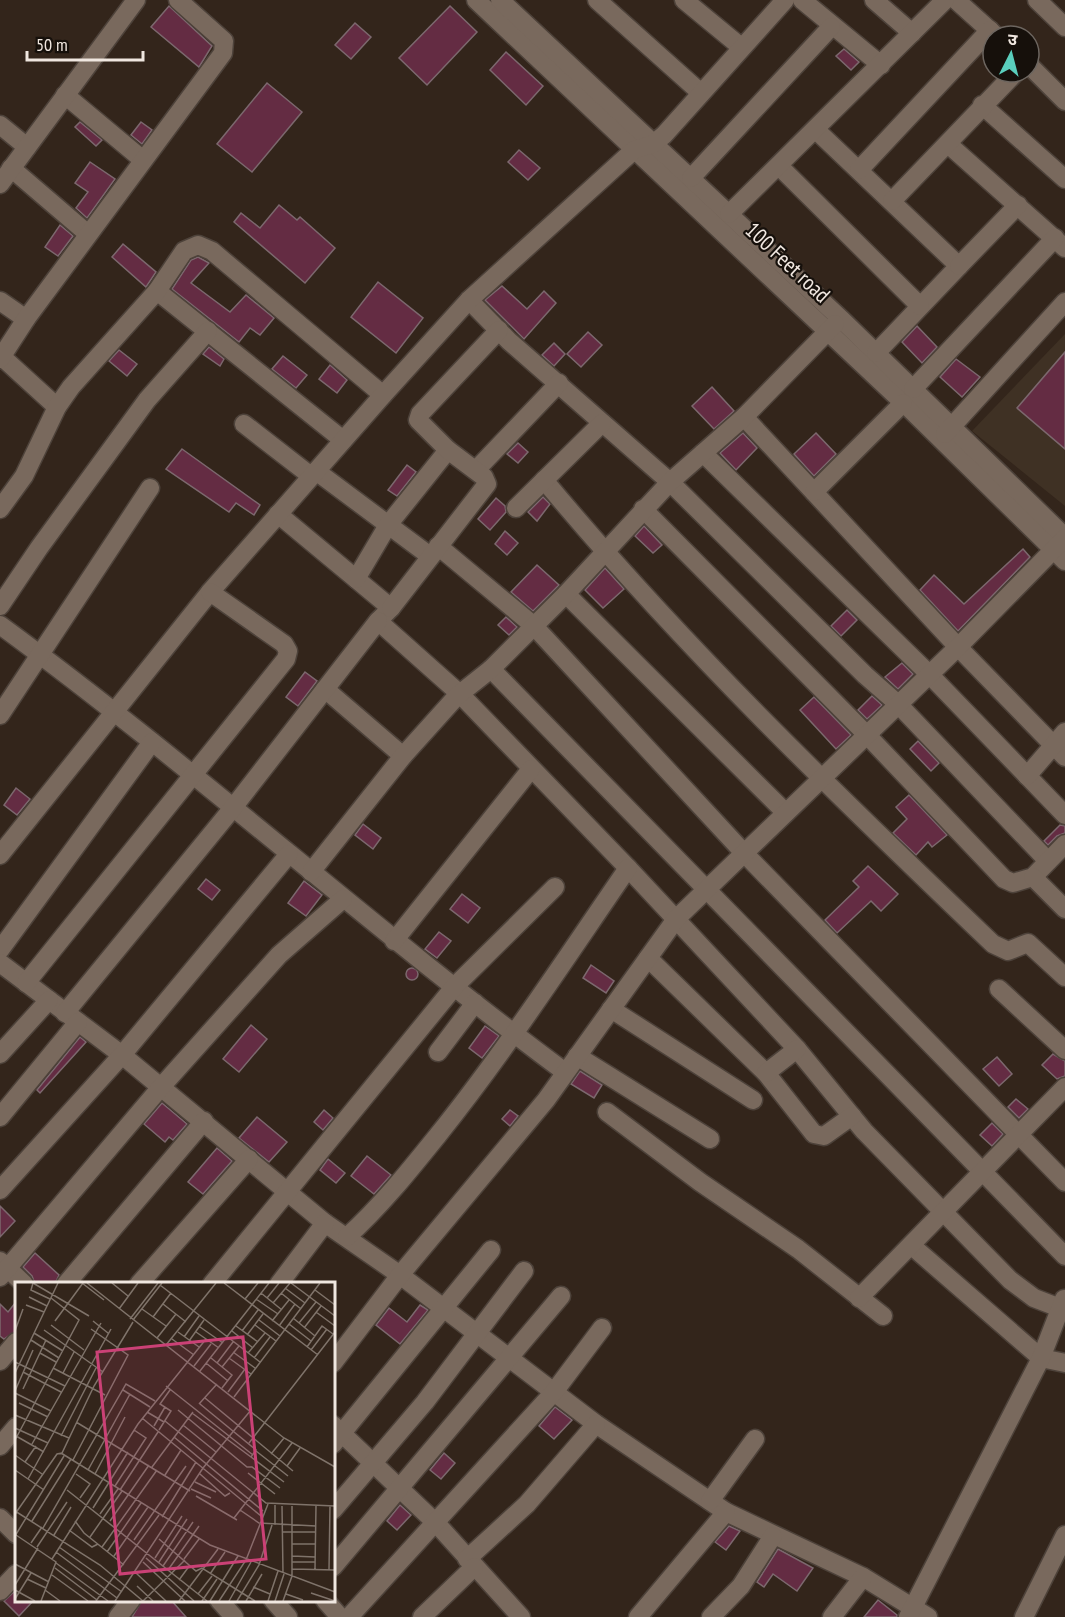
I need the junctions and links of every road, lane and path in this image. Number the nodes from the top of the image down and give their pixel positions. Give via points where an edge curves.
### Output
1 (136, 0) edge
2 (178, 0) edge
3 (476, 0) edge
4 (597, 0) edge
5 (684, 0) edge
6 (784, 0) edge
7 (802, 0) edge
8 (874, 0) edge
9 (945, 0) edge
10 (956, 0) edge
11 (1037, 0) edge
12 (506, 2) edge
13 (983, 24) edge
14 (831, 27) junction
15 (1065, 27) edge
16 (912, 33) junction
17 (981, 45) edge
18 (741, 47) junction
19 (881, 65) junction
20 (1041, 77) edge
21 (1004, 84) edge
22 (701, 93) junction
23 (64, 95) junction
24 (1065, 101) edge
25 (982, 105) junction
26 (0, 125) edge
27 (816, 130) junction
28 (653, 144) junction
29 (948, 144) junction
30 (27, 147) junction
31 (634, 150) junction
32 (143, 160) junction
33 (778, 166) junction
34 (11, 168) junction
35 (859, 170) junction
36 (691, 178) junction
37 (1065, 179) edge
38 (0, 184) edge
39 (892, 201) junction
40 (1018, 205) junction
41 (729, 214) junction
42 (88, 234) junction
43 (1060, 243) edge
44 (958, 266) junction
45 (157, 291) junction
46 (469, 300) junction
47 (0, 301) edge
48 (1065, 302) edge
49 (920, 306) junction
50 (26, 319) junction
51 (834, 325) junction
52 (499, 330) junction
53 (208, 331) junction
54 (876, 353) junction
55 (1, 358) edge
56 (559, 383) junction
57 (383, 394) junction
58 (908, 396) junction
59 (57, 407) junction
60 (744, 417) junction
61 (602, 423) junction
62 (244, 424) dead end
63 (946, 433) junction
64 (343, 440) junction
65 (448, 450) junction
66 (703, 453) junction
67 (476, 470) junction
68 (314, 473) junction
69 (544, 480) junction
70 (670, 482) junction
71 (150, 488) dead end
72 (814, 492) junction
73 (516, 508) dead end
74 (0, 509) edge
75 (643, 509) junction
76 (278, 513) junction
77 (388, 525) junction
78 (1062, 546) edge
79 (434, 551) junction
80 (604, 552) junction
81 (356, 579) junction
82 (210, 592) junction
83 (566, 594) junction
84 (0, 606) edge
85 (385, 615) junction
86 (533, 625) junction
87 (0, 626) edge
88 (958, 647) junction
89 (40, 654) junction
90 (491, 669) junction
91 (929, 674) junction
92 (325, 689) junction
93 (460, 694) junction
94 (898, 704) junction
95 (116, 711) junction
96 (0, 715) edge
97 (866, 734) junction
98 (152, 742) junction
99 (1061, 745) edge
100 (403, 756) junction
101 (531, 769) junction
102 (192, 775) junction
103 (1027, 776) junction
104 (820, 779) junction
105 (232, 809) junction
106 (785, 812) junction
107 (1065, 815) edge
108 (1065, 844) edge
109 (744, 853) junction
110 (289, 854) junction
111 (0, 855) edge
112 (1048, 861) junction
113 (628, 868) junction
114 (311, 872) junction
115 (1033, 877) junction
116 (555, 887) dead end
117 (707, 889) junction
118 (343, 899) junction
119 (1065, 909) edge
120 (676, 919) junction
121 (394, 941) junction
122 (0, 950) edge
123 (648, 958) junction
124 (0, 963) edge
125 (1065, 977) edge
126 (26, 983) junction
127 (455, 986) junction
128 (999, 989) dead end
129 (49, 1000) junction
130 (475, 1003) junction
131 (611, 1009) junction
132 (72, 1017) junction
133 (513, 1034) junction
134 (797, 1049) junction
135 (1065, 1050) edge
136 (438, 1052) dead end
137 (0, 1054) edge
138 (122, 1055) junction
139 (577, 1056) junction
140 (565, 1072) junction
141 (766, 1073) junction
142 (161, 1087) junction
143 (1065, 1087) edge
144 (753, 1100) dead end
145 (608, 1112) dead end
146 (852, 1116) junction
147 (0, 1117) edge
148 (204, 1122) junction
149 (1018, 1136) junction
150 (710, 1139) dead end
151 (249, 1159) junction
152 (982, 1172) junction
153 (1065, 1182) edge
154 (0, 1190) edge
155 (289, 1192) junction
156 (944, 1214) junction
157 (326, 1223) junction
158 (347, 1237) junction
159 (912, 1246) junction
160 (491, 1250) dead end
161 (1065, 1256) edge
162 (3, 1269) edge
163 (524, 1271) dead end
164 (400, 1275) junction
165 (21, 1282) edge
166 (68, 1282) edge
167 (141, 1282) edge
168 (214, 1282) edge
169 (281, 1282) edge
170 (561, 1296) dead end
171 (859, 1298) junction
172 (1063, 1303) edge
173 (445, 1309) junction
174 (883, 1316) dead end
175 (602, 1328) dead end
176 (477, 1335) junction
177 (15, 1343) edge
178 (510, 1359) junction
179 (1041, 1359) junction
180 (0, 1361) edge
181 (334, 1362) edge
182 (1065, 1364) edge
183 (554, 1392) junction
184 (596, 1424) junction
185 (15, 1428) edge
186 (336, 1434) edge
187 (755, 1439) dead end
188 (0, 1446) edge
189 (373, 1464) junction
190 (398, 1488) junction
191 (710, 1501) junction
192 (334, 1509) edge
193 (726, 1512) junction
194 (0, 1518) edge
195 (436, 1523) junction
196 (15, 1533) edge
197 (1065, 1535) edge
198 (773, 1536) junction
199 (471, 1563) junction
200 (334, 1566) edge
201 (15, 1575) edge
202 (863, 1577) junction
203 (0, 1591) edge
204 (129, 1602) edge
205 (221, 1602) edge
206 (275, 1602) edge
207 (327, 1602) edge
208 (512, 1613) edge
209 (917, 1614) edge
210 (117, 1617) edge
211 (234, 1617) edge
212 (288, 1617) edge
213 (340, 1617) edge
214 (349, 1617) edge
215 (422, 1617) edge
216 (638, 1617) edge
217 (711, 1617) edge
218 (832, 1617) edge
219 (1024, 1617) edge

1 - 23 street
2 - 32 street via 225,46
3 - 31 street, 100 Feet road
4 - 22 street
5 - 18 street
6 - 18 street
7 - 14 street
8 - 16 street
9 - 16 street
10 - 13 street
11 - 15 street
12 - 28 street, 100 Feet road
14 - 19 street
14 - 36 street
16 - 19 street
17 - 35 street
18 - 22 street
19 - 27 street
20 - 24 street
21 - 25 street
22 - 28 street
23 - 30 street
23 - 32 street
25 - 29 street
25 - 37 street
26 - 30 street
27 - 33 street
27 - 35 street
28 - 31 street
28 - 36 street, 100 Feet road
29 - 39 street
29 - 40 street
30 - 34 street
31 - 46 street
31 - 51 street, 100 Feet road
32 - 42 street
33 - 41 street
33 - 49 street
34 - 38 street
34 - 42 street
35 - 39 street
36 - 41 street, 100 Feet road
39 - 44 street
40 - 43 street
40 - 44 street
41 - 51 street, 100 Feet road
42 - 50 street
43 - 58 street
44 - 49 street
45 - 53 street
45 - 57 street via 184,251 198,245 212,251
45 - 59 street via 84,371
46 - 52 street
46 - 57 street
47 - 50 street
48 - 63 street
49 - 54 street
50 - 55 street
51 - 54 street, 100 Feet road
51 - 58 street, 100 Feet road
51 - 60 street
52 - 56 street
52 - 65 street via 420,414 418,420
53 - 64 street
53 - 84 street via 147,400
54 - 58 street, 100 Feet road
55 - 59 street
56 - 61 street
56 - 67 street
57 - 64 street
58 - 63 street, 100 Feet road
58 - 72 street
59 - 74 street via 24,476
60 - 66 street
60 - 72 street
61 - 69 street
61 - 70 street
62 - 68 street
63 - 78 street, 100 Feet road
64 - 68 street
65 - 67 street
65 - 77 street
66 - 70 street
66 - 91 street
67 - 79 street via 487,484 484,492
68 - 76 street
68 - 77 street
69 - 73 street
69 - 80 street
70 - 75 street
70 - 94 street
71 - 89 street
72 - 88 street
75 - 80 street
75 - 97 street
76 - 81 street
76 - 82 street
77 - 79 street
77 - 81 street
78 - 88 street
79 - 85 street
79 - 86 street
80 - 83 street
80 - 104 street
81 - 85 street
82 - 95 street
82 - 102 street via 284,644 288,651 286,659
83 - 86 street
83 - 106 street
85 - 92 street
85 - 93 street
86 - 90 street
86 - 109 street
87 - 89 street
88 - 91 street
88 - 99 street
89 - 95 street
89 - 96 street
90 - 93 street
90 - 117 street
91 - 94 street
91 - 103 street
92 - 100 street
92 - 105 street
93 - 100 street
93 - 101 street
94 - 97 street
94 - 112 street
95 - 98 street
95 - 111 street
97 - 104 street
97 - 115 street via 1004,879 1013,883
98 - 102 street
98 - 122 street
99 - 103 street
100 - 114 street
101 - 113 street
101 - 121 street
102 - 105 street
102 - 126 street
103 - 107 street
104 - 106 street
104 - 125 street via 993,944 1008,951 1028,943
105 - 110 street
105 - 132 street
106 - 109 street
108 - 112 street
109 - 117 street
109 - 149 street
110 - 114 street
110 - 138 street
112 - 115 street
113 - 120 street
113 - 133 street
114 - 118 street
115 - 119 street
116 - 127 street
117 - 120 street
117 - 152 street
118 - 121 street
118 - 142 street via 279,955
120 - 123 street
120 - 134 street
121 - 127 street
123 - 131 street
123 - 141 street
124 - 126 street
126 - 129 street
127 - 130 street
127 - 155 street
128 - 135 street
129 - 132 street
129 - 137 street
130 - 133 street
130 - 136 street
131 - 139 street
131 - 144 street
132 - 138 street
132 - 147 street
133 - 140 street
133 - 158 street via 403,1178
134 - 141 street
134 - 146 street
138 - 142 street
138 - 154 street
139 - 140 street
139 - 150 street
140 - 164 street
141 - 146 street via 814,1134 824,1136
142 - 148 street
142 - 162 street
143 - 149 street
145 - 171 street via 798,1249
146 - 156 street
148 - 151 street
148 - 166 street
149 - 152 street
149 - 153 street
151 - 155 street
151 - 167 street
152 - 156 street
152 - 161 street
155 - 157 street
155 - 168 street
156 - 159 street
156 - 172 street via 1010,1280 1034,1298
157 - 158 street
157 - 169 street
158 - 164 street
159 - 171 street
159 - 179 street
160 - 173 street
162 - 165 street
163 - 176 street
164 - 173 street
164 - 181 street
170 - 178 street
171 - 174 street
172 - 179 street
173 - 176 street
173 - 186 street
175 - 183 street
176 - 178 street
176 - 189 street
177 - 180 street
178 - 183 street
178 - 190 street
179 - 182 street
179 - 209 street
183 - 184 street
183 - 195 street
184 - 191 street
184 - 199 street
185 - 188 street
186 - 189 street
187 - 191 street
189 - 190 street
189 - 192 street
190 - 195 street
190 - 200 street
191 - 193 street
193 - 198 street
193 - 216 street
194 - 196 street
195 - 199 street
195 - 214 street
197 - 219 street
198 - 202 street
198 - 217 street via 741,1586
199 - 208 street
199 - 215 street
201 - 203 street
202 - 209 street
202 - 218 street
204 - 210 street
205 - 211 street
206 - 212 street
207 - 213 street

